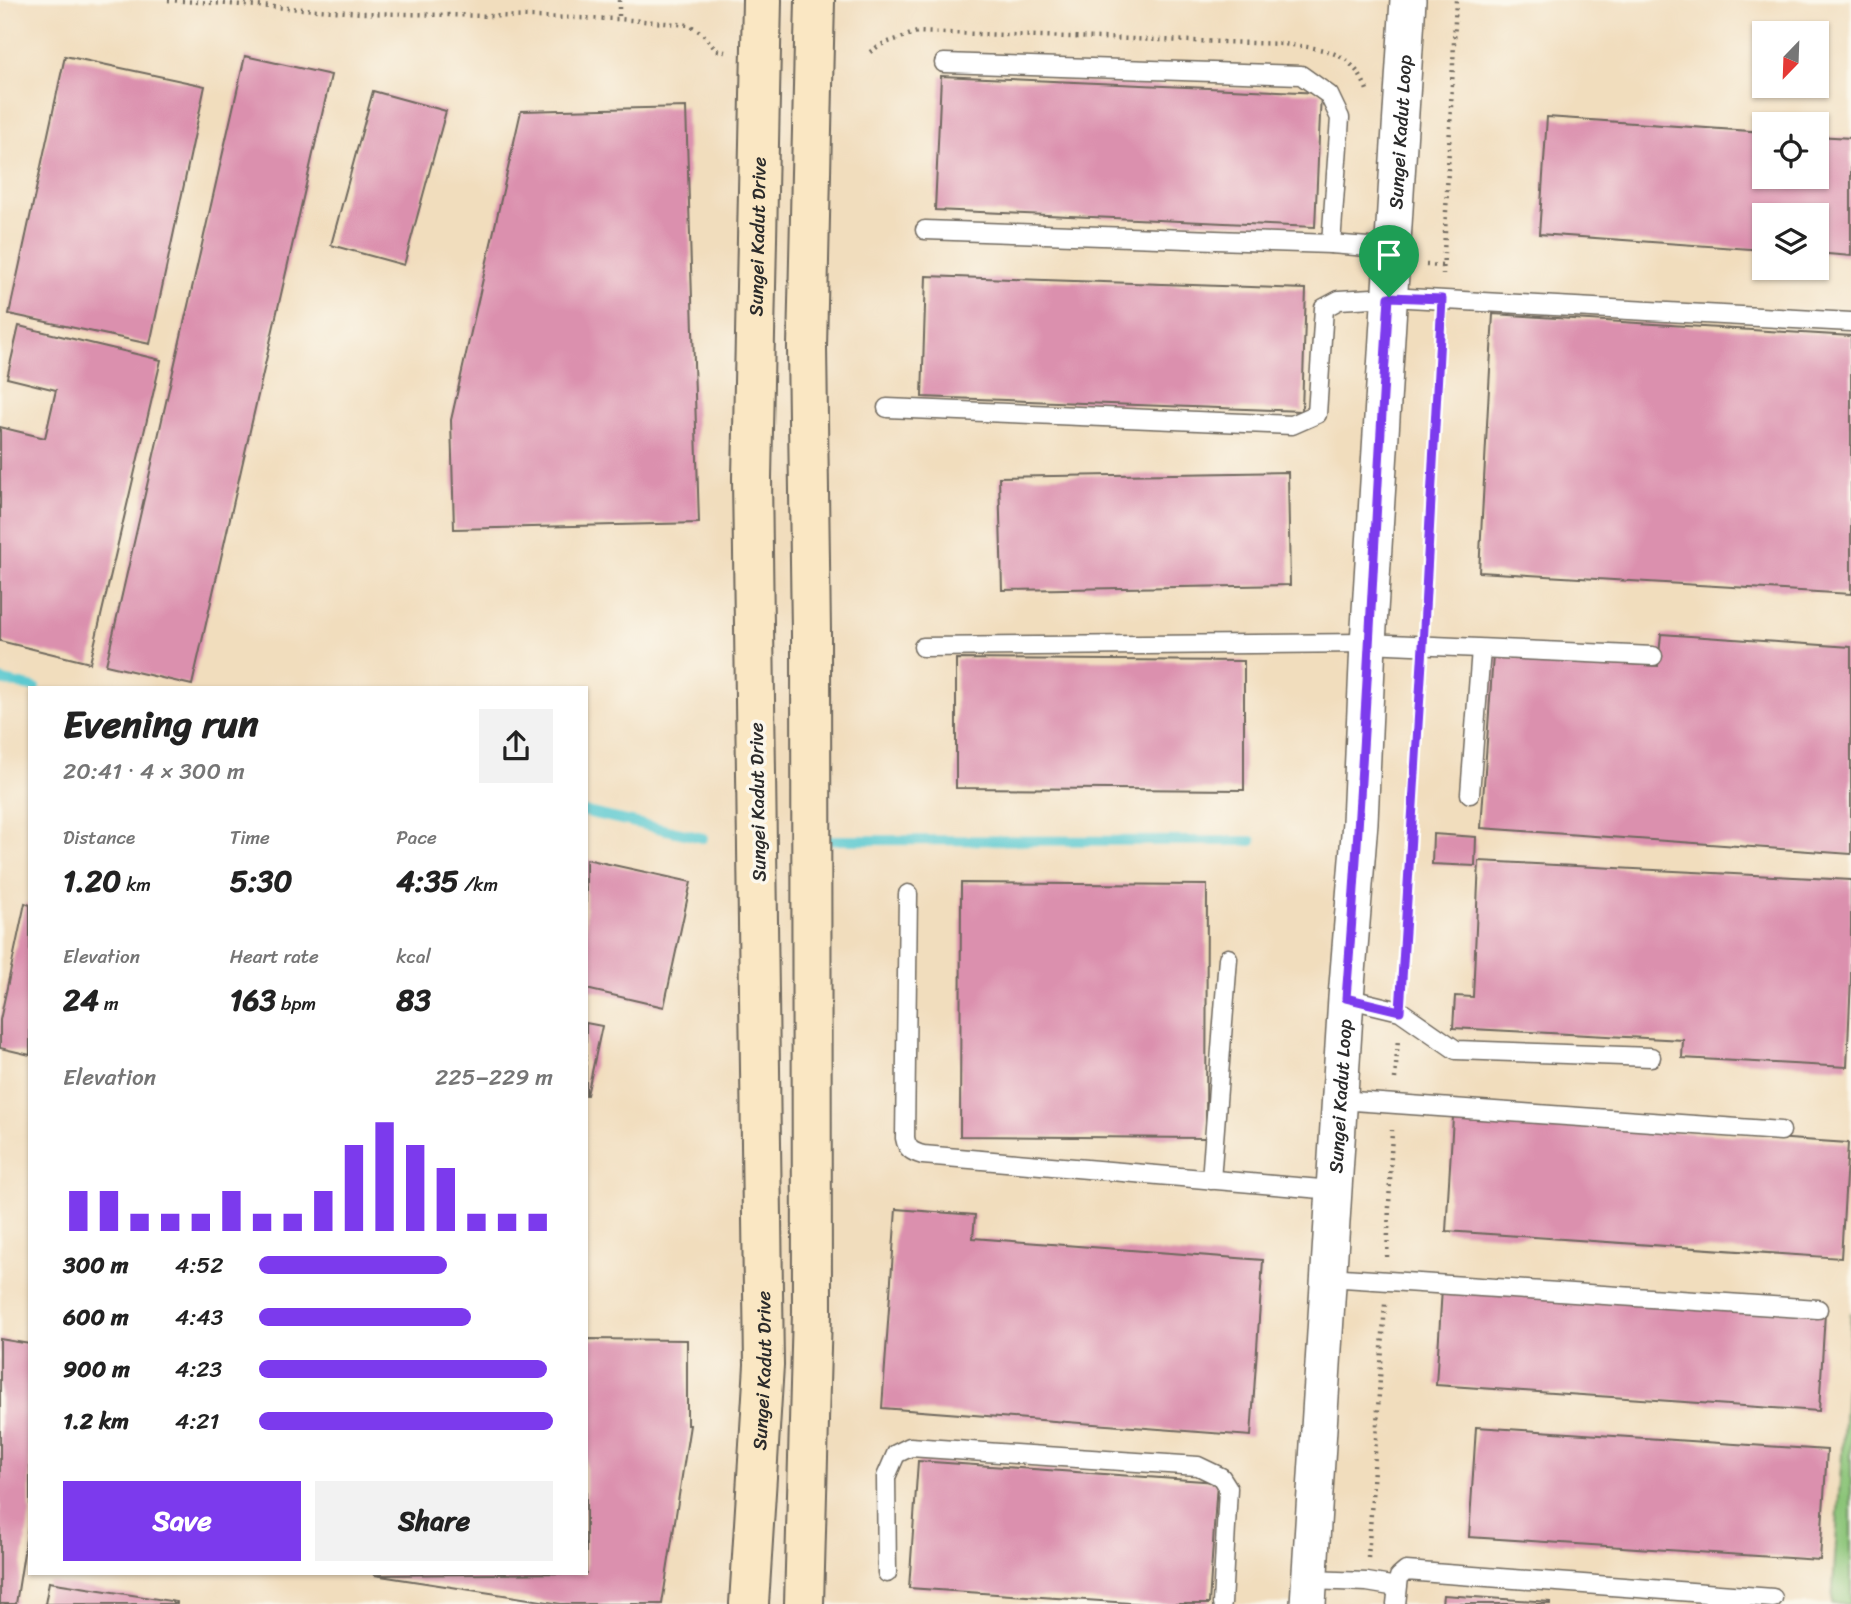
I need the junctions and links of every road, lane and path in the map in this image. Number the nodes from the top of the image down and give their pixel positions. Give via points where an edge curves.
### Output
1 (169, 0) edge
2 (619, 0) edge
3 (762, 0) edge
4 (815, 0) edge
5 (1408, 0) edge
6 (1456, 0) edge
7 (619, 19) junction
8 (728, 52) dead end
9 (944, 63) dead end
10 (925, 230) dead end
11 (1331, 244) junction
12 (1392, 249) junction
13 (1389, 297) junction
14 (1442, 299) junction
15 (1851, 322) edge
16 (887, 408) dead end
17 (1368, 643) junction
18 (1423, 646) junction
19 (923, 647) dead end
20 (1481, 649) junction
21 (1653, 656) dead end
22 (1470, 794) dead end
23 (908, 894) dead end
24 (1228, 958) dead end
25 (1346, 998) junction
26 (1400, 1011) junction
27 (1651, 1057) dead end
28 (1339, 1100) junction
29 (1393, 1104) junction
30 (1782, 1131) dead end
31 (1210, 1180) junction
32 (1333, 1190) junction
33 (1328, 1277) junction
34 (1386, 1281) junction
35 (1818, 1309) dead end
36 (887, 1573) dead end
37 (1367, 1582) junction
38 (1309, 1592) edge
39 (1396, 1595) edge
40 (1773, 1598) dead end
41 (749, 1604) edge
42 (804, 1604) edge
43 (1222, 1604) edge

1 - 7 path via 363,13
2 - 7 path
3 - 41 main road, Sungei Kadut Drive via 752,478 764,1365
4 - 42 main road via 807,347 812,1312
5 - 12 street, Sungei Kadut Loop
6 - 14 path
7 - 8 path via 689,25 716,50
9 - 11 lane via 1301,75 1329,95 1340,118
10 - 11 lane
11 - 12 lane
12 - 13 street, Sungei Kadut Loop
13 - 14 lane
13 - 16 lane via 1339,300 1324,308 1317,414 1292,425
13 - 17 street, Sungei Kadut Loop
14 - 15 lane
14 - 18 path
17 - 18 lane
17 - 19 lane
17 - 25 street, Sungei Kadut Loop
18 - 20 lane
18 - 26 path
20 - 21 lane
20 - 22 lane
23 - 31 lane via 907,1147 923,1155
24 - 31 lane
25 - 26 lane
25 - 28 street, Sungei Kadut Loop
26 - 27 lane via 1456,1050
26 - 29 path
28 - 29 lane
28 - 32 street, Sungei Kadut Loop
29 - 30 lane
29 - 34 path
31 - 32 lane
32 - 33 street, Sungei Kadut Loop
33 - 34 lane
33 - 38 street, Sungei Kadut Loop
34 - 35 lane
34 - 37 path
36 - 43 lane via 886,1478 896,1454 910,1447 1198,1466 1221,1477 1228,1488
37 - 38 lane
37 - 39 lane
39 - 40 lane via 1399,1577 1406,1571

